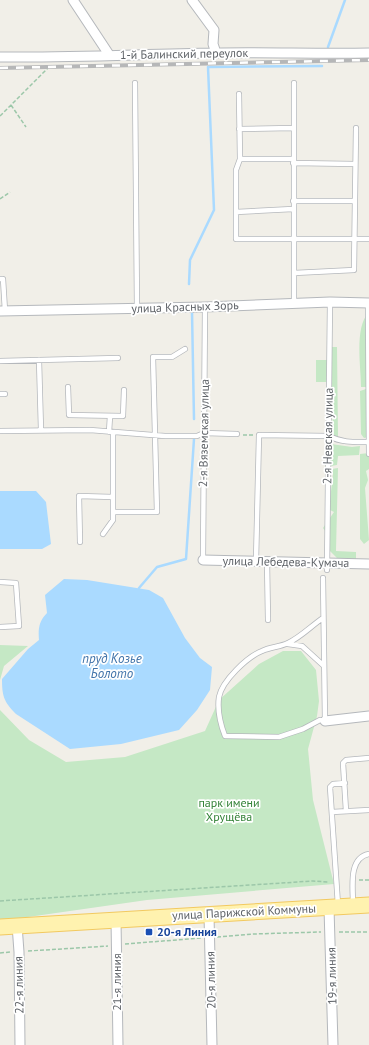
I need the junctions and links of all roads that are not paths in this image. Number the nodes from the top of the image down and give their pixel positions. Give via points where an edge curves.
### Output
1 (73, 0) edge
2 (192, 0) edge
3 (216, 53) junction
4 (369, 53) edge
5 (109, 55) junction
6 (0, 57) edge
7 (135, 83) dead end
8 (294, 83) dead end
9 (239, 94) dead end
10 (293, 128) junction
11 (356, 128) dead end
12 (240, 129) junction
13 (240, 159) junction
14 (293, 161) junction
15 (355, 164) junction
16 (293, 201) junction
17 (355, 201) junction
18 (293, 209) junction
19 (236, 212) junction
20 (293, 238) junction
21 (354, 238) junction
22 (369, 239) edge
23 (294, 272) junction
24 (0, 279) edge
25 (330, 302) junction
26 (294, 303) junction
27 (368, 304) edge
28 (206, 307) junction
29 (137, 308) junction
30 (3, 311) edge
31 (185, 349) dead end
32 (118, 358) dead end
33 (39, 360) junction
34 (0, 361) edge
35 (68, 387) dead end
36 (124, 390) dead end
37 (110, 416) junction
38 (41, 430) junction
39 (0, 431) edge
40 (111, 432) junction
41 (204, 434) junction
42 (237, 434) road end
43 (155, 435) junction
44 (329, 436) junction
45 (369, 442) edge
46 (369, 454) edge
47 (113, 497) junction
48 (113, 512) junction
49 (103, 534) dead end
50 (80, 542) dead end
51 (203, 560) joint
52 (256, 561) junction
53 (268, 561) junction
54 (369, 564) edge
55 (327, 566) junction
56 (323, 578) dead end
57 (0, 582) edge
58 (323, 618) junction
59 (268, 620) dead end
60 (0, 627) edge
61 (286, 644) junction
62 (324, 666) junction
63 (369, 716) edge
64 (325, 721) junction
65 (369, 758) edge
66 (344, 783) junction
67 (369, 810) edge
68 (346, 811) junction
69 (332, 812) junction
70 (369, 854) edge
71 (369, 905) edge
72 (340, 907) junction
73 (209, 915) junction
74 (116, 920) junction
75 (17, 925) junction
76 (0, 927) edge
77 (20, 1045) edge
78 (118, 1045) edge
79 (212, 1045) edge
80 (333, 1045) edge

1 - 5 street
2 - 3 street via 214,30 213,44
3 - 4 street, 1-й Балинский переулок
3 - 5 street, 1-й Балинский переулок
5 - 6 street, 1-й Балинский переулок
7 - 29 lane
8 - 10 lane
9 - 12 lane
10 - 12 lane
10 - 14 lane
11 - 15 lane
12 - 13 lane
13 - 14 lane
13 - 19 lane via 236,170
14 - 15 lane
14 - 16 lane
15 - 17 lane
16 - 17 lane
16 - 18 lane
17 - 21 lane
18 - 19 lane
18 - 20 lane
19 - 20 lane via 236,239
20 - 21 lane
20 - 23 lane
21 - 22 lane
21 - 23 lane via 354,270
23 - 26 lane
24 - 30 lane via 3,279
25 - 26 street, улица Красных Зорь
25 - 27 street, улица Красных Зорь
25 - 44 lane, 2-я Невская улица
26 - 28 street, улица Красных Зорь
27 - 45 lane
28 - 29 street, улица Красных Зорь
28 - 41 lane, 2-я Вяземская улица
29 - 30 street, улица Красных Зорь
31 - 43 lane via 172,357 153,357
32 - 33 lane
33 - 34 lane
33 - 38 lane
35 - 37 lane via 69,415
36 - 37 lane via 124,416
37 - 40 lane
38 - 39 lane
38 - 40 lane
40 - 43 lane
40 - 47 lane
41 - 42 lane
41 - 43 lane
41 - 51 lane, 2-я Вяземская улица
43 - 48 lane via 157,512
44 - 45 lane via 343,442
44 - 52 lane via 259,435
44 - 55 lane, 2-я Невская улица
45 - 46 lane
47 - 48 lane
47 - 50 lane via 79,496
48 - 49 lane via 113,520
51 - 52 street, улица Лебедева-Кумача
52 - 53 street, улица Лебедева-Кумача
53 - 55 street, улица Лебедева-Кумача
53 - 59 lane
54 - 55 street, улица Лебедева-Кумача
56 - 58 lane
57 - 60 lane via 16,583 19,626
58 - 61 lane
58 - 62 lane
61 - 62 lane via 302,646
61 - 64 lane via 262,650 238,667 223,688 219,719 225,736 279,737 320,720
62 - 64 lane
63 - 64 street
65 - 66 lane via 344,761
66 - 68 lane
66 - 69 lane via 330,786
67 - 68 lane
68 - 69 lane
69 - 72 lane
70 - 72 lane via 360,858 355,865
71 - 72 main road, улица Парижской Коммуны
72 - 73 main road, улица Парижской Коммуны
72 - 80 street, 19-я линия via 330,932
73 - 74 main road, улица Парижской Коммуны
73 - 79 street, 20-я линия
74 - 75 main road, улица Парижской Коммуны
74 - 78 street, 21-я линия
75 - 76 main road, улица Парижской Коммуны
75 - 77 street, 22-я линия

